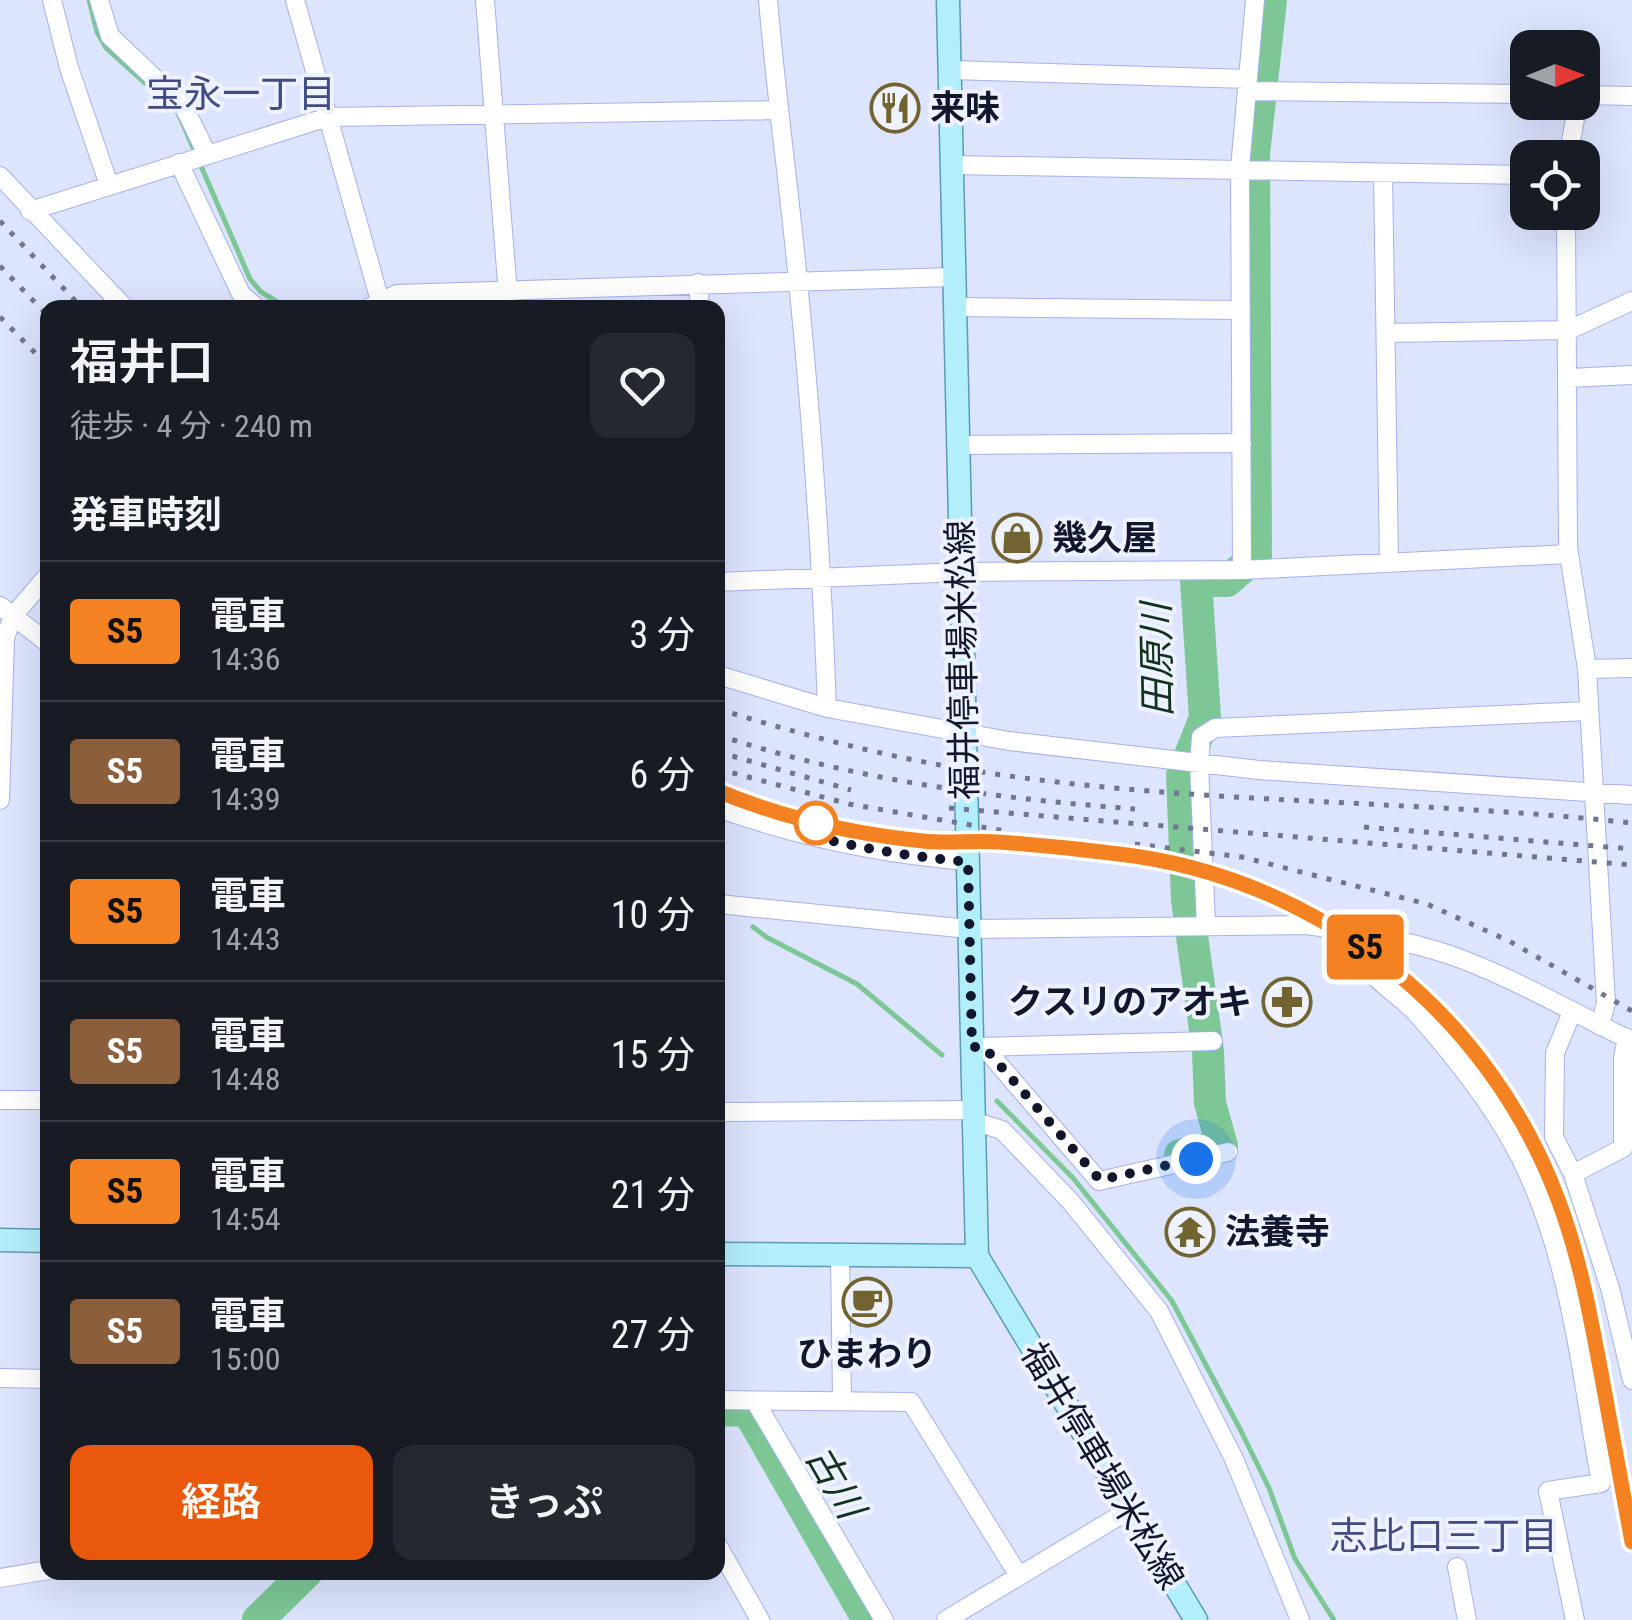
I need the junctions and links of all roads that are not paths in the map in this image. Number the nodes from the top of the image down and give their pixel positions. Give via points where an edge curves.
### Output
1 (52, 0) edge
2 (99, 0) edge
3 (295, 0) edge
4 (484, 0) edge
5 (768, 0) edge
6 (948, 0) edge
7 (1256, 0) edge
8 (950, 70) junction
9 (1248, 85) junction
10 (1510, 93) edge
11 (1600, 95) edge
12 (1632, 96) edge
13 (777, 110) junction
14 (493, 115) junction
15 (328, 117) junction
16 (207, 154) junction
17 (179, 163) junction
18 (952, 165) junction
19 (1240, 168) junction
20 (1383, 173) junction
21 (1510, 175) edge
22 (0, 176) edge
23 (108, 185) junction
24 (30, 210) junction
25 (1566, 230) edge
26 (954, 277) junction
27 (798, 280) junction
28 (698, 283) junction
29 (507, 299) edge
30 (117, 300) edge
31 (248, 300) edge
32 (373, 300) edge
33 (384, 300) edge
34 (699, 300) edge
35 (1632, 301) edge
36 (955, 307) junction
37 (1241, 310) junction
38 (1569, 330) junction
39 (1386, 333) junction
40 (1632, 376) edge
41 (1569, 378) junction
42 (1242, 443) junction
43 (958, 444) junction
44 (1568, 554) junction
45 (1389, 564) junction
46 (1242, 570) junction
47 (960, 572) junction
48 (822, 576) junction
49 (40, 581) edge
50 (725, 582) edge
51 (6, 611) edge
52 (40, 636) edge
53 (1632, 668) edge
54 (1587, 670) junction
55 (725, 677) edge
56 (827, 708) junction
57 (1587, 710) junction
58 (964, 734) junction
59 (1199, 764) junction
60 (1592, 792) junction
61 (1632, 795) edge
62 (0, 800) edge
63 (725, 810) edge
64 (968, 862) junction
65 (725, 905) edge
66 (1206, 925) junction
67 (969, 929) junction
68 (1355, 930) junction
69 (1572, 1012) junction
70 (1600, 1026) junction
71 (1629, 1040) edge
72 (1213, 1041) dead end
73 (978, 1047) junction
74 (0, 1100) edge
75 (40, 1100) edge
76 (725, 1112) edge
77 (973, 1116) junction
78 (1228, 1152) dead end
79 (1573, 1174) junction
80 (1094, 1180) junction
81 (1072, 1200) junction
82 (0, 1240) edge
83 (40, 1241) edge
84 (725, 1254) edge
85 (840, 1256) junction
86 (977, 1256) junction
87 (1610, 1288) junction
88 (1632, 1288) edge
89 (0, 1378) edge
90 (40, 1379) edge
91 (1632, 1380) edge
92 (725, 1400) edge
93 (755, 1400) junction
94 (842, 1401) junction
95 (1129, 1510) junction
96 (725, 1558) edge
97 (1457, 1567) dead end
98 (40, 1571) edge
99 (1018, 1576) junction
100 (0, 1578) edge
101 (760, 1620) edge
102 (884, 1620) edge
103 (946, 1620) edge
104 (1196, 1620) edge
105 (1300, 1620) edge
106 (1467, 1620) edge
107 (1575, 1620) edge

1 - 23 street
2 - 16 street via 110,36 183,106
3 - 15 street
4 - 14 street
5 - 13 street
6 - 8 main road, 福井停車場米松線
7 - 9 street
8 - 9 street
8 - 18 main road, 福井停車場米松線
9 - 10 street
9 - 19 street
11 - 12 street
13 - 14 street
13 - 27 street
14 - 15 street
14 - 29 street
15 - 16 street
15 - 32 street
16 - 17 street
17 - 23 street
17 - 31 street
18 - 19 street
18 - 26 main road, 福井停車場米松線
19 - 20 street
19 - 37 street
20 - 21 street
20 - 39 street
22 - 24 street
23 - 24 street
24 - 30 street
25 - 38 street
26 - 27 street
26 - 36 main road, 福井停車場米松線
27 - 28 street
27 - 48 street
28 - 29 street
28 - 34 street
29 - 33 street via 398,294
35 - 38 street
36 - 37 street
36 - 43 main road, 福井停車場米松線
37 - 42 street
38 - 39 street
38 - 41 street
39 - 45 street
40 - 41 street
41 - 44 street
42 - 43 street
42 - 46 street
43 - 47 main road, 福井停車場米松線
44 - 45 street
44 - 54 street
45 - 46 street
46 - 47 street
47 - 48 street
47 - 58 main road, 福井停車場米松線
48 - 50 street
48 - 56 street
49 - 51 street
51 - 52 street
51 - 62 street
53 - 54 street
54 - 57 street
55 - 56 street
56 - 58 street
57 - 59 street via 1215,728 1201,737
57 - 60 street
58 - 59 street
58 - 64 main road, 福井停車場米松線
59 - 60 street
59 - 66 street
60 - 61 street
60 - 70 street via 1606,1003
63 - 64 street via 840,843
64 - 67 main road, 福井停車場米松線
65 - 67 street
66 - 67 street
66 - 68 street
67 - 73 main road, 福井停車場米松線
68 - 69 street via 1453,956
68 - 107 street via 1369,970 1414,1010 1495,1115 1547,1220 1602,1483 1548,1491
69 - 70 street
69 - 79 street via 1555,1053 1554,1138
70 - 71 street
71 - 79 street via 1623,1058 1624,1148
72 - 73 street
73 - 77 main road, 福井停車場米松線
73 - 80 street
74 - 75 street
76 - 77 street
77 - 81 street via 1002,1130
77 - 86 main road, 福井停車場米松線
78 - 80 street
79 - 87 street
80 - 81 street
81 - 105 street via 1159,1311 1234,1459
82 - 83 main road
84 - 85 main road
85 - 86 main road
85 - 94 street
86 - 95 main road, 福井停車場米松線
87 - 88 street
87 - 91 street
89 - 90 street
92 - 93 street
93 - 94 street
93 - 102 street
94 - 99 street via 911,1402
95 - 99 street
95 - 104 main road, 福井停車場米松線
96 - 101 street
97 - 106 street
98 - 100 street
99 - 103 street

